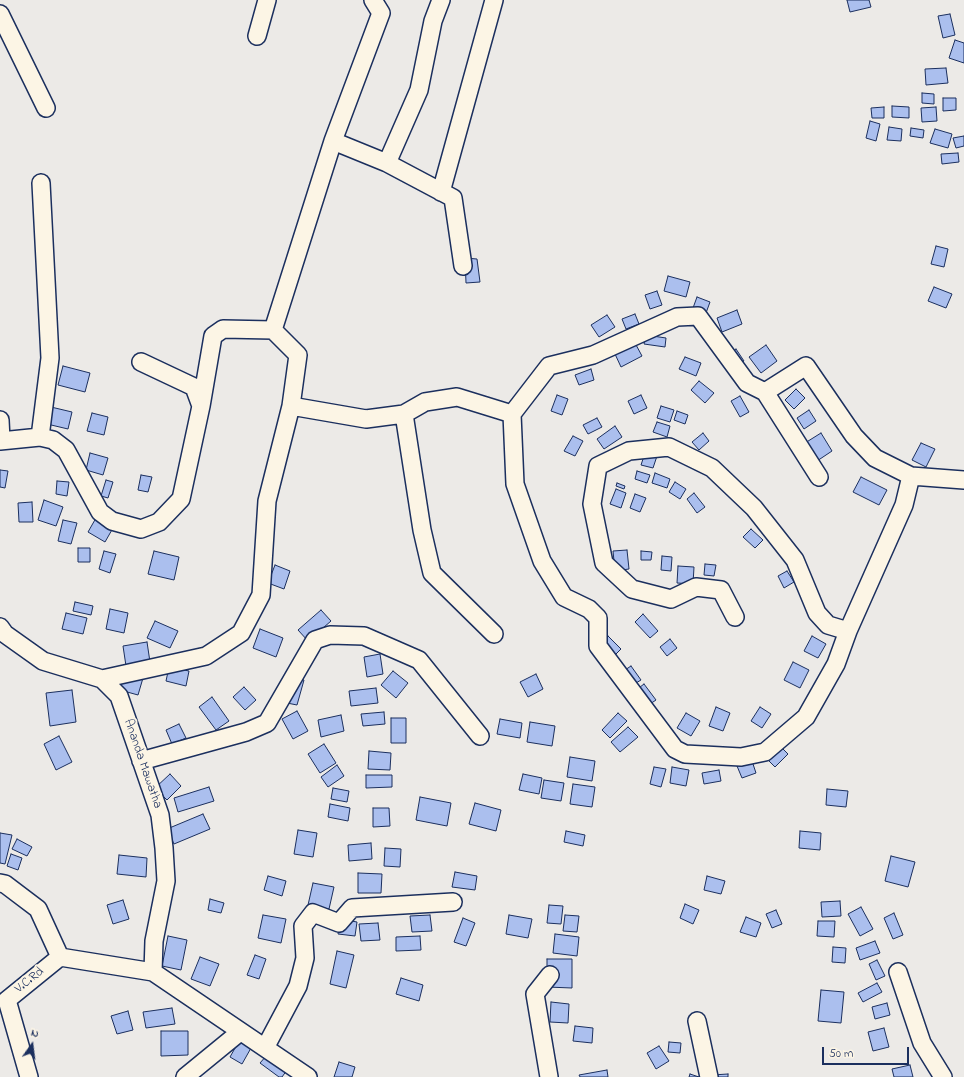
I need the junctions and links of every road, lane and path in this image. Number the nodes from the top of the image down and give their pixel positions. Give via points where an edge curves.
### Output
1 (267, 0) edge
2 (373, 0) edge
3 (441, 0) edge
4 (494, 0) edge
5 (0, 14) edge
6 (257, 36) dead end
7 (46, 108) dead end
8 (333, 141) junction
9 (387, 163) junction
10 (41, 183) dead end
11 (441, 192) junction
12 (463, 266) dead end
13 (273, 330) junction
14 (141, 362) dead end
15 (765, 392) junction
16 (202, 406) junction
17 (291, 406) junction
18 (404, 414) junction
19 (512, 414) junction
20 (0, 420) edge
21 (40, 437) junction
22 (1, 440) edge
23 (819, 476) dead end
24 (911, 476) junction
25 (964, 480) edge
26 (734, 616) dead end
27 (0, 627) edge
28 (848, 631) junction
29 (494, 634) dead end
30 (102, 679) junction
31 (480, 736) dead end
32 (141, 761) junction
33 (0, 883) edge
34 (453, 902) dead end
35 (60, 957) junction
36 (153, 972) junction
37 (898, 972) dead end
38 (550, 975) dead end
39 (697, 1020) dead end
40 (240, 1032) junction
41 (266, 1048) junction
42 (29, 1077) edge
43 (185, 1077) edge
44 (308, 1077) edge
45 (549, 1077) edge
46 (709, 1077) edge
47 (943, 1077) edge

1 - 6 street
2 - 8 street via 381,13
3 - 9 street via 433,21 419,90
4 - 11 street
5 - 7 street
8 - 9 street
8 - 13 street
9 - 11 street
10 - 21 street via 50,358
11 - 12 street via 453,198
13 - 16 street via 223,329 212,336
13 - 17 street via 298,355
14 - 16 street via 194,387
15 - 19 street via 747,383 698,316 677,317 593,355 549,366
15 - 23 street
15 - 24 street via 806,366 854,436 874,458
16 - 21 street via 182,498 159,522 141,530 112,521 100,512 66,450 53,440
17 - 18 street via 366,419
17 - 30 street via 267,501 261,595 241,633 206,656
18 - 19 street via 425,402 457,397
18 - 29 street via 422,530 432,573
19 - 28 street via 515,484 542,561 564,597 589,609 598,618 598,646 675,749 685,754 741,757 765,752 806,717 836,664
20 - 22 street
21 - 22 street
24 - 25 street
24 - 28 street via 904,505
26 - 28 street via 721,590 696,587 671,600 632,589 604,563 592,504 598,466 629,451 669,448 712,468 754,508 795,560 817,613 828,625
27 - 30 street, Ananda Mawatha via 5,634 43,661
30 - 32 street, Ananda Mawatha via 118,696
31 - 32 street via 419,660 364,636 330,635 315,640 268,723 246,732
32 - 36 street, Ananda Mawatha via 160,815 166,881 154,941
33 - 35 street via 38,909
34 - 41 street via 352,908 339,923 313,913 303,926 305,958 298,986
35 - 36 street
35 - 42 street, V.C.Rd via 7,1000
36 - 40 street
37 - 47 street via 922,1043
38 - 45 street via 534,994
39 - 46 street
40 - 41 street
40 - 43 street
41 - 44 street

